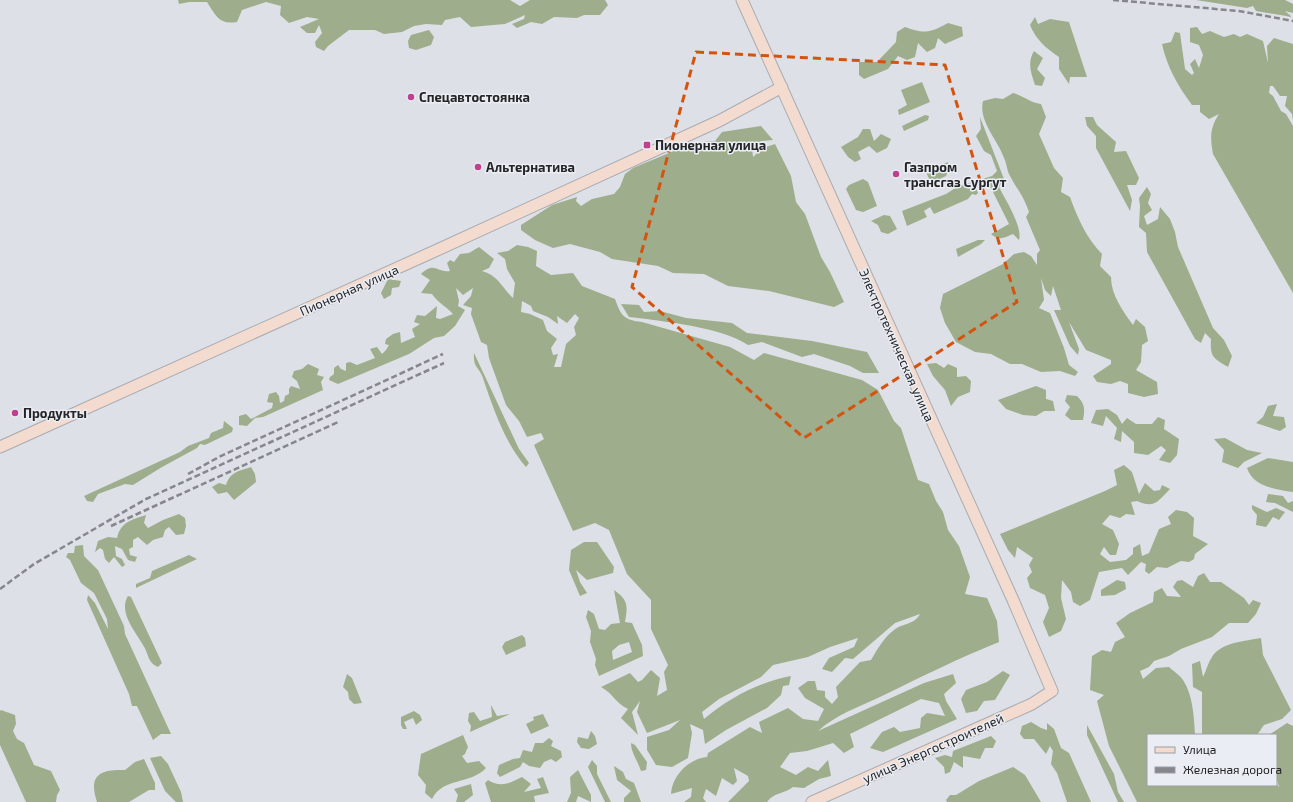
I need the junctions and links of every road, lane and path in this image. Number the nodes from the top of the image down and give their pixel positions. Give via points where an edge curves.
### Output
1 (742, 0) edge
2 (782, 88) junction
3 (0, 447) edge
4 (1052, 691) joint
5 (812, 802) edge

1 - 2 main road, Электротехническая улица
2 - 3 main road, Пионерная улица via 752,105 642,156
2 - 4 main road, Электротехническая улица
4 - 5 main road, улица Энергостроителей via 1032,704

